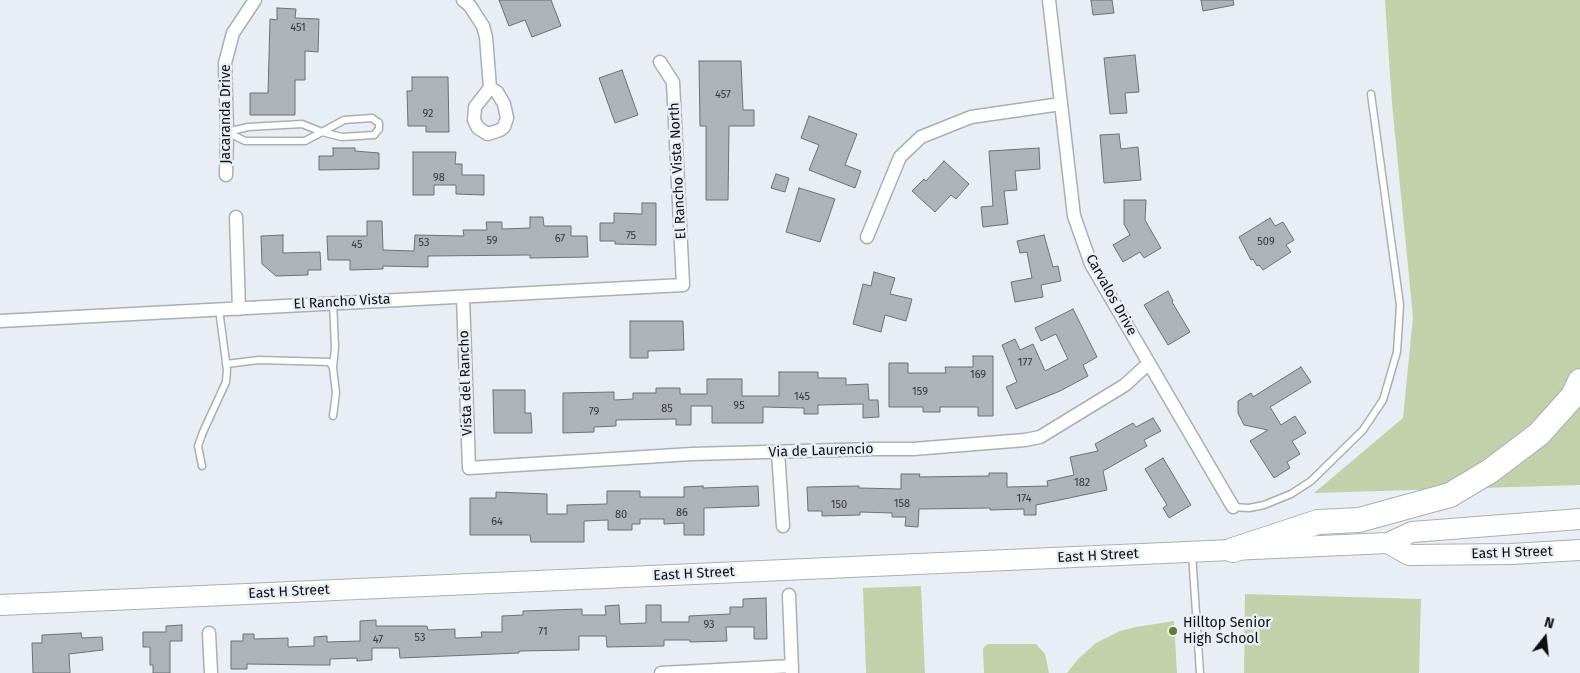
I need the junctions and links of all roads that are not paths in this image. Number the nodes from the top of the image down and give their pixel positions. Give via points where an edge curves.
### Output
1 (255, 0) edge
2 (463, 0) edge
3 (1049, 0) edge
4 (660, 62) dead end
5 (490, 88) dead end
6 (1372, 94) dead end
7 (1060, 104) junction
8 (227, 132) junction
9 (322, 132) junction
10 (226, 175) dead end
11 (236, 217) dead end
12 (867, 238) dead end
13 (684, 285) joint
14 (463, 297) junction
15 (333, 302) junction
16 (239, 308) junction
17 (219, 309) junction
18 (0, 321) edge
19 (1149, 363) junction
20 (226, 364) junction
21 (333, 368) junction
22 (1580, 381) edge
23 (333, 416) dead end
24 (778, 452) junction
25 (202, 466) dead end
26 (469, 468) joint
27 (1234, 507) joint
28 (1580, 519) edge
29 (783, 526) dead end
30 (1388, 543) junction
31 (1233, 550) junction
32 (1580, 550) edge
33 (1192, 552) junction
34 (789, 594) dead end
35 (0, 605) edge
36 (209, 633) dead end
37 (792, 669) edge
38 (211, 673) edge
39 (661, 673) edge
40 (1200, 673) edge

1 - 8 street, Jacaranda Drive via 233,33 225,64
2 - 5 street via 483,26
3 - 7 street, Carvalos Drive
4 - 13 street, El Rancho Vista North via 673,82
6 - 27 lane via 1400,305 1397,352 1383,400 1364,430 1311,481 1264,506
7 - 12 street via 971,117 921,137 900,157
7 - 19 street, Carvalos Drive via 1074,216 1091,264
8 - 9 lane via 248,127 302,124
8 - 9 lane via 245,141 305,141
8 - 10 street, Jacaranda Drive
9 - 9 lane via 344,120 372,118 379,123 374,135 342,137
11 - 16 street
13 - 14 street, El Rancho Vista
14 - 15 street, El Rancho Vista
14 - 26 street, Vista del Rancho
15 - 16 street, El Rancho Vista
15 - 21 lane
16 - 17 street, El Rancho Vista
17 - 18 street, El Rancho Vista
17 - 20 lane
19 - 24 street, Via de Laurencio via 1125,385 1088,408 1040,436 1025,440 913,449
19 - 27 street, Carvalos Drive
20 - 21 lane via 259,360 315,361 330,362
20 - 25 lane via 226,382 198,446
21 - 23 lane via 336,393
22 - 31 highway via 1573,396 1540,434 1490,471 1450,495 1358,520 1318,522
24 - 26 street, Via de Laurencio
24 - 29 street
28 - 30 main road, East H Street via 1412,532
30 - 31 main road, East H Street
30 - 32 main road, East H Street via 1409,554
31 - 33 main road, East H Street
33 - 35 main road, East H Street
33 - 40 lane
34 - 37 street
36 - 38 street
37 - 39 street

